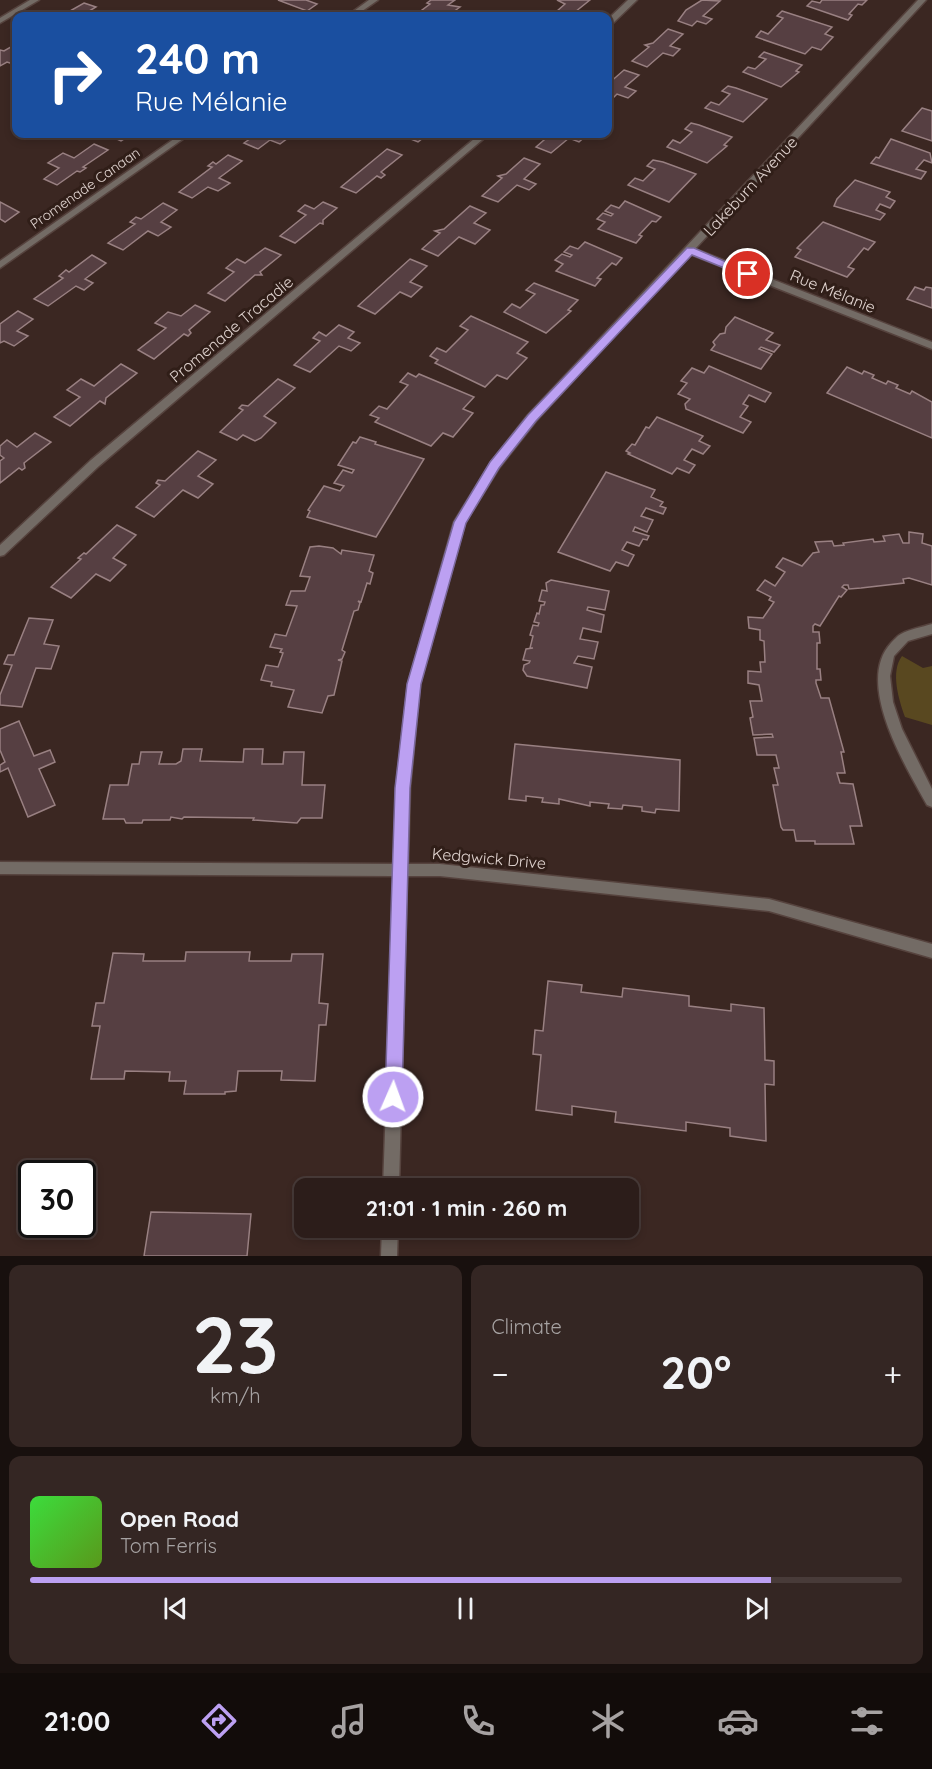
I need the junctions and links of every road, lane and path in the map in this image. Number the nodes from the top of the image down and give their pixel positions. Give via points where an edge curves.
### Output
1 (35, 0) edge
2 (374, 0) edge
3 (633, 0) edge
4 (922, 0) edge
5 (15, 12) edge
6 (357, 12) edge
7 (612, 19) edge
8 (180, 138) edge
9 (480, 138) edge
10 (690, 251) junction
11 (0, 265) edge
12 (932, 346) edge
13 (0, 552) edge
14 (932, 629) edge
15 (932, 801) edge
16 (0, 868) edge
17 (399, 870) junction
18 (932, 951) edge
19 (391, 1178) edge
20 (390, 1238) edge
21 (389, 1256) edge

1 - 5 street
2 - 6 street
3 - 7 street
4 - 10 street, Lakeburn Avenue
8 - 11 street, Promenade Canaan
9 - 13 street, Promenade Tracadie via 95,463
10 - 12 street, Rue Mélanie
10 - 17 street, Lakeburn Avenue via 532,418 495,465 460,522 414,684 402,788
14 - 15 street via 900,638 889,649 882,681 891,720
16 - 17 street, Kedgwick Drive
17 - 18 street, Kedgwick Drive via 440,870 769,905
17 - 19 street, Lakeburn Avenue
20 - 21 street

